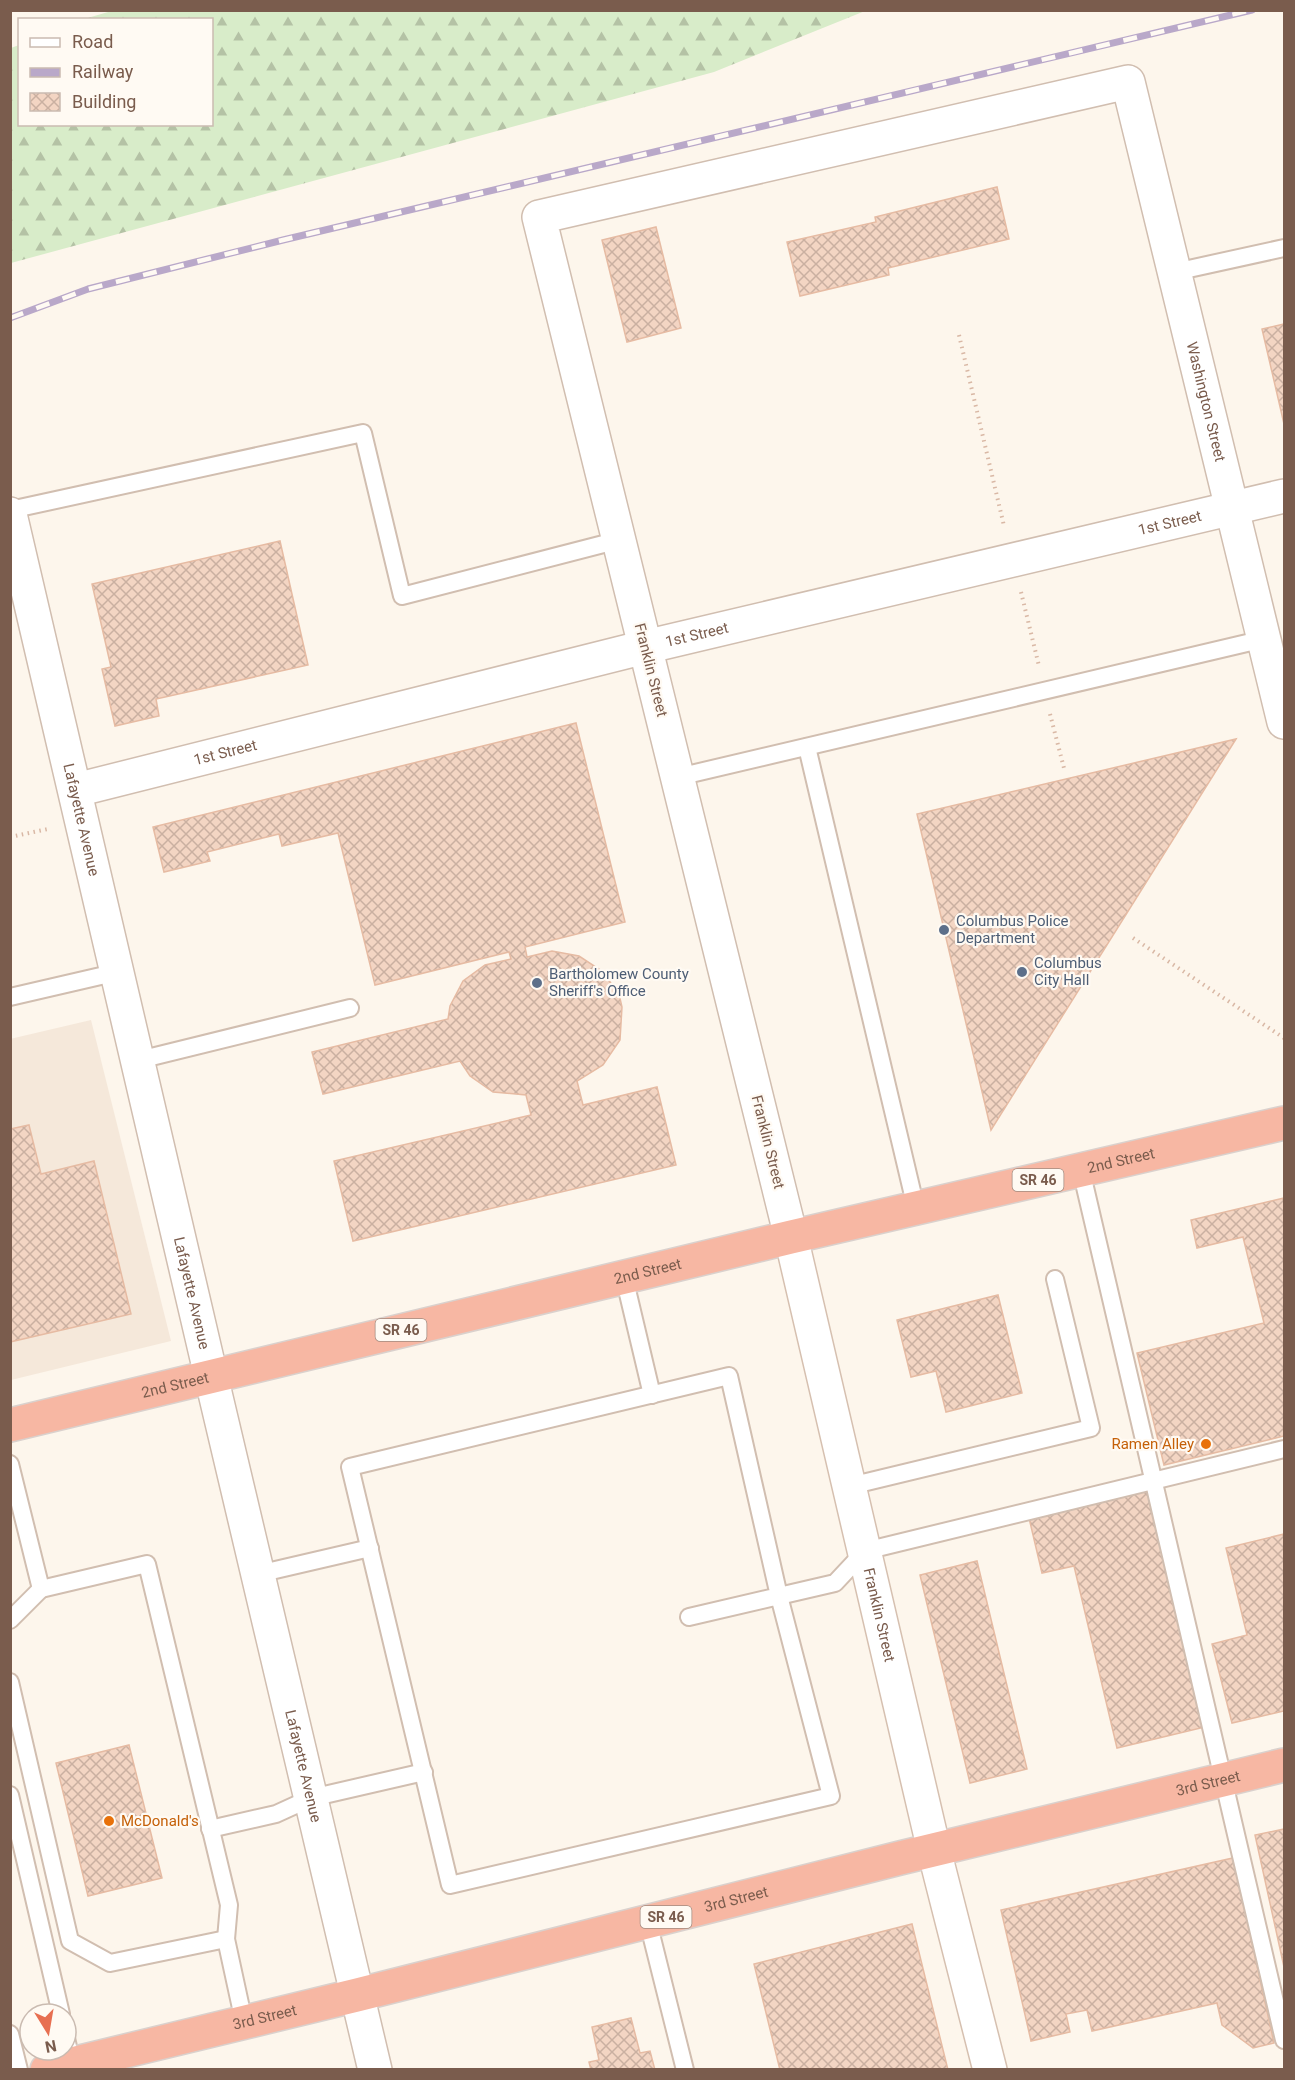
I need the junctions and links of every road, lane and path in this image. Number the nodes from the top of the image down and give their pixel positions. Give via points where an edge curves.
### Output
1 (539, 217) joint
2 (1284, 248) edge
3 (1175, 272) junction
4 (1284, 496) edge
5 (1232, 508) junction
6 (10, 512) edge
7 (619, 540) junction
8 (18, 578) edge
9 (1264, 639) junction
10 (645, 647) junction
11 (1284, 722) edge
12 (807, 747) junction
13 (678, 777) junction
14 (76, 790) junction
15 (1133, 938) dead end
16 (118, 972) junction
17 (10, 997) edge
18 (350, 1008) dead end
19 (1284, 1038) edge
20 (139, 1060) junction
21 (1284, 1124) edge
22 (1081, 1170) junction
23 (915, 1208) junction
24 (791, 1237) junction
25 (624, 1277) junction
26 (1055, 1279) dead end
27 (211, 1376) junction
28 (652, 1395) junction
29 (10, 1425) edge
30 (1284, 1449) edge
31 (10, 1464) edge
32 (1154, 1479) junction
33 (850, 1486) junction
34 (370, 1548) junction
35 (865, 1551) junction
36 (258, 1574) junction
37 (41, 1589) junction
38 (779, 1596) junction
39 (689, 1617) dead end
40 (10, 1620) edge
41 (10, 1682) edge
42 (1284, 1765) edge
43 (423, 1772) junction
44 (1225, 1780) junction
45 (10, 1795) edge
46 (311, 1798) junction
47 (210, 1829) junction
48 (934, 1850) junction
49 (648, 1922) junction
50 (226, 1939) junction
51 (357, 1995) junction
52 (58, 2002) edge
53 (244, 2022) junction
54 (10, 2034) edge
55 (1284, 2040) edge
56 (78, 2057) edge
57 (19, 2070) edge
58 (375, 2070) edge
59 (686, 2070) edge
60 (990, 2070) edge

1 - 3 street, Washington Street via 1128,82
1 - 7 street, Franklin Street
2 - 3 lane
3 - 5 street, Washington Street
4 - 5 street, 1st Street
5 - 9 street, Washington Street
5 - 10 street, 1st Street
6 - 7 lane via 363,433 402,596
6 - 8 street, Lafayette Avenue
7 - 10 street, Franklin Street
8 - 14 street, Lafayette Avenue
9 - 11 street, Washington Street
9 - 12 lane
10 - 13 street, Franklin Street
10 - 14 street, 1st Street
12 - 13 lane
12 - 23 lane
13 - 24 street, Franklin Street
14 - 16 street, Lafayette Avenue
15 - 19 path
16 - 17 lane
16 - 20 street, Lafayette Avenue
18 - 20 lane
20 - 27 street, Lafayette Avenue
21 - 22 highway, 2nd Street / SR 46
22 - 23 highway, 2nd Street / SR 46
22 - 32 lane
23 - 24 highway, 2nd Street / SR 46
24 - 25 highway, 2nd Street / SR 46
24 - 33 street, Franklin Street
25 - 27 highway, 2nd Street / SR 46
25 - 28 lane
26 - 33 lane via 1091,1428
27 - 29 highway, 2nd Street / SR 46
27 - 36 street, Lafayette Avenue
28 - 34 lane via 351,1467
28 - 38 lane via 729,1377
30 - 32 lane
31 - 37 lane
32 - 35 lane
32 - 44 lane
33 - 35 street, Franklin Street
34 - 36 lane
34 - 43 lane
35 - 38 lane via 835,1583
35 - 48 street, Franklin Street
36 - 46 street, Lafayette Avenue
37 - 40 lane
37 - 47 lane via 147,1564
38 - 39 lane
38 - 43 lane via 831,1796 450,1885
41 - 50 lane via 70,1941 110,1963
42 - 44 highway, 3rd Street / SR 46
43 - 46 lane
44 - 48 highway, 3rd Street / SR 46
44 - 55 lane
45 - 52 lane
46 - 47 lane via 276,1814
46 - 51 street, Lafayette Avenue
47 - 50 lane via 229,1905
48 - 49 highway, 3rd Street / SR 46
48 - 60 street, Franklin Street
49 - 51 highway, 3rd Street / SR 46
49 - 59 lane
50 - 53 lane
51 - 53 highway, 3rd Street / SR 46
51 - 58 street, Lafayette Avenue
53 - 56 highway, 3rd Street / SR 46
54 - 57 lane

